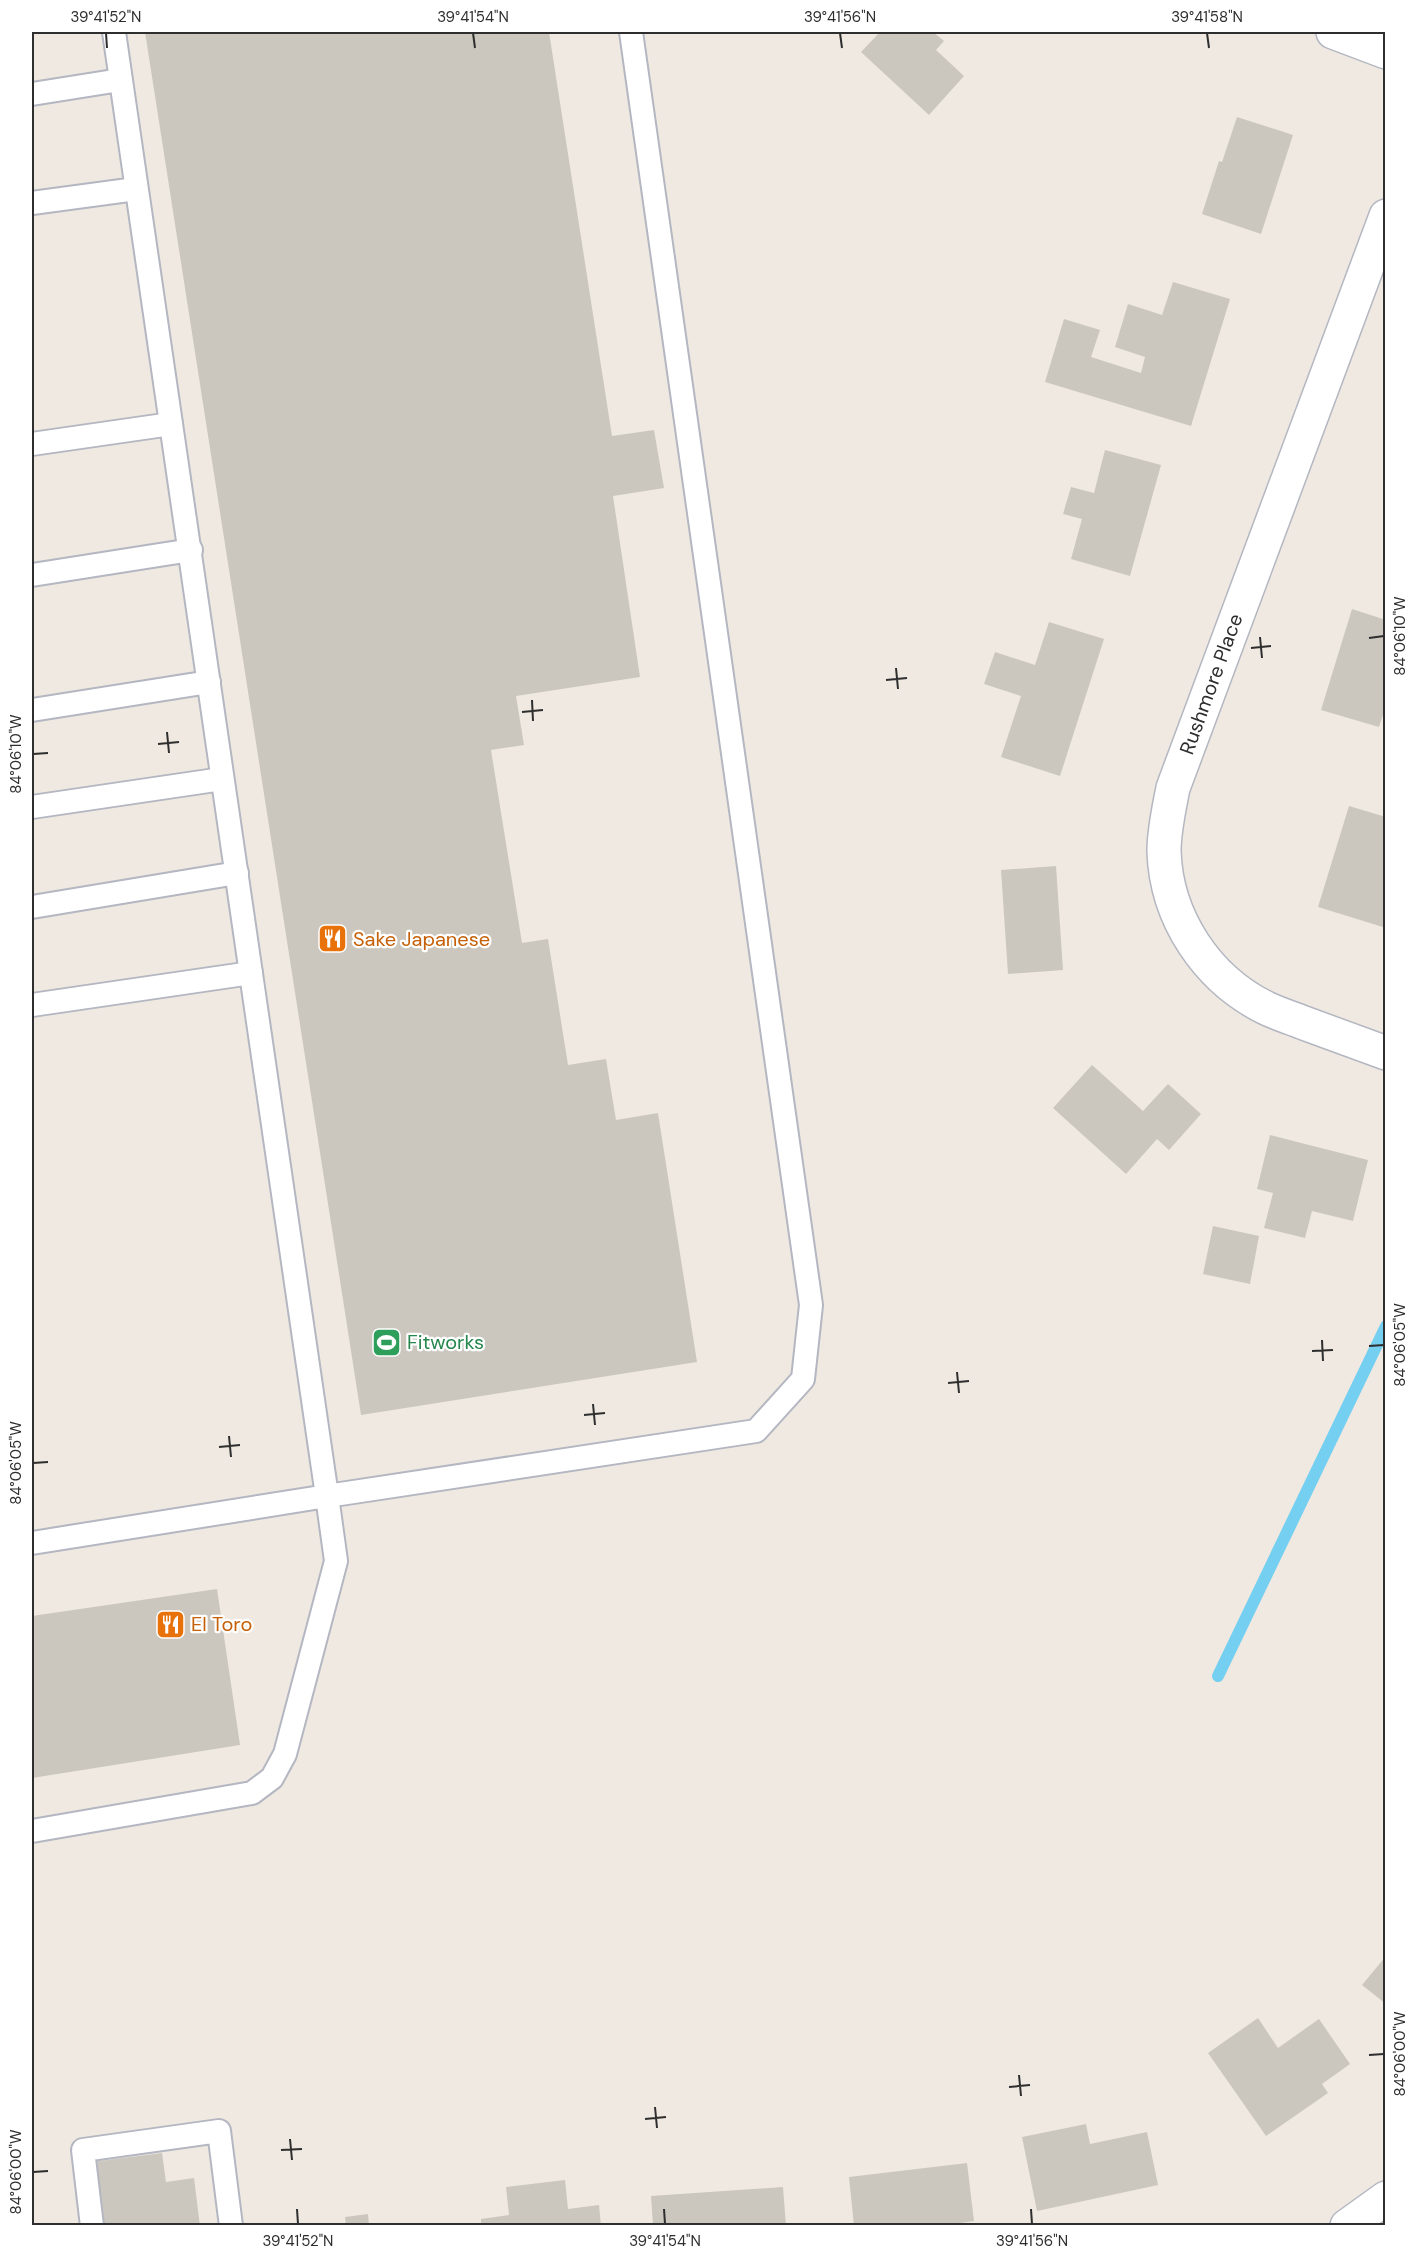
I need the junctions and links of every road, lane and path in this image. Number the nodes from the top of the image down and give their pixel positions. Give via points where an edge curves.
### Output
1 (114, 32) edge
2 (630, 32) edge
3 (1333, 32) edge
4 (1386, 52) edge
5 (120, 80) junction
6 (32, 94) edge
7 (136, 189) junction
8 (32, 203) edge
9 (1386, 216) edge
10 (171, 424) junction
11 (32, 444) edge
12 (190, 550) junction
13 (32, 575) edge
14 (209, 682) junction
15 (32, 710) edge
16 (222, 779) junction
17 (32, 807) edge
18 (237, 873) junction
19 (32, 907) edge
20 (251, 973) junction
21 (32, 1005) edge
22 (1386, 1053) edge
23 (327, 1496) junction
24 (32, 1543) edge
25 (32, 1831) edge
26 (1386, 2198) edge
27 (92, 2226) edge
28 (231, 2226) edge
29 (1347, 2226) edge

1 - 5 lane
2 - 23 lane via 811,1305 804,1379 756,1431
3 - 4 street
5 - 6 lane
5 - 7 lane
7 - 8 lane
7 - 10 lane
9 - 22 street, Rushmore Place via 1173,788 1164,853 1168,884 1191,941 1212,969 1237,992 1267,1009
10 - 11 lane
10 - 12 lane
12 - 13 lane
12 - 14 lane
14 - 15 lane
14 - 16 lane
16 - 17 lane
16 - 18 lane
18 - 19 lane
18 - 20 lane
20 - 21 lane
20 - 23 lane
23 - 24 lane
23 - 25 lane via 336,1561 285,1754 272,1778 252,1793
26 - 29 street
27 - 28 lane via 83,2150 219,2131

